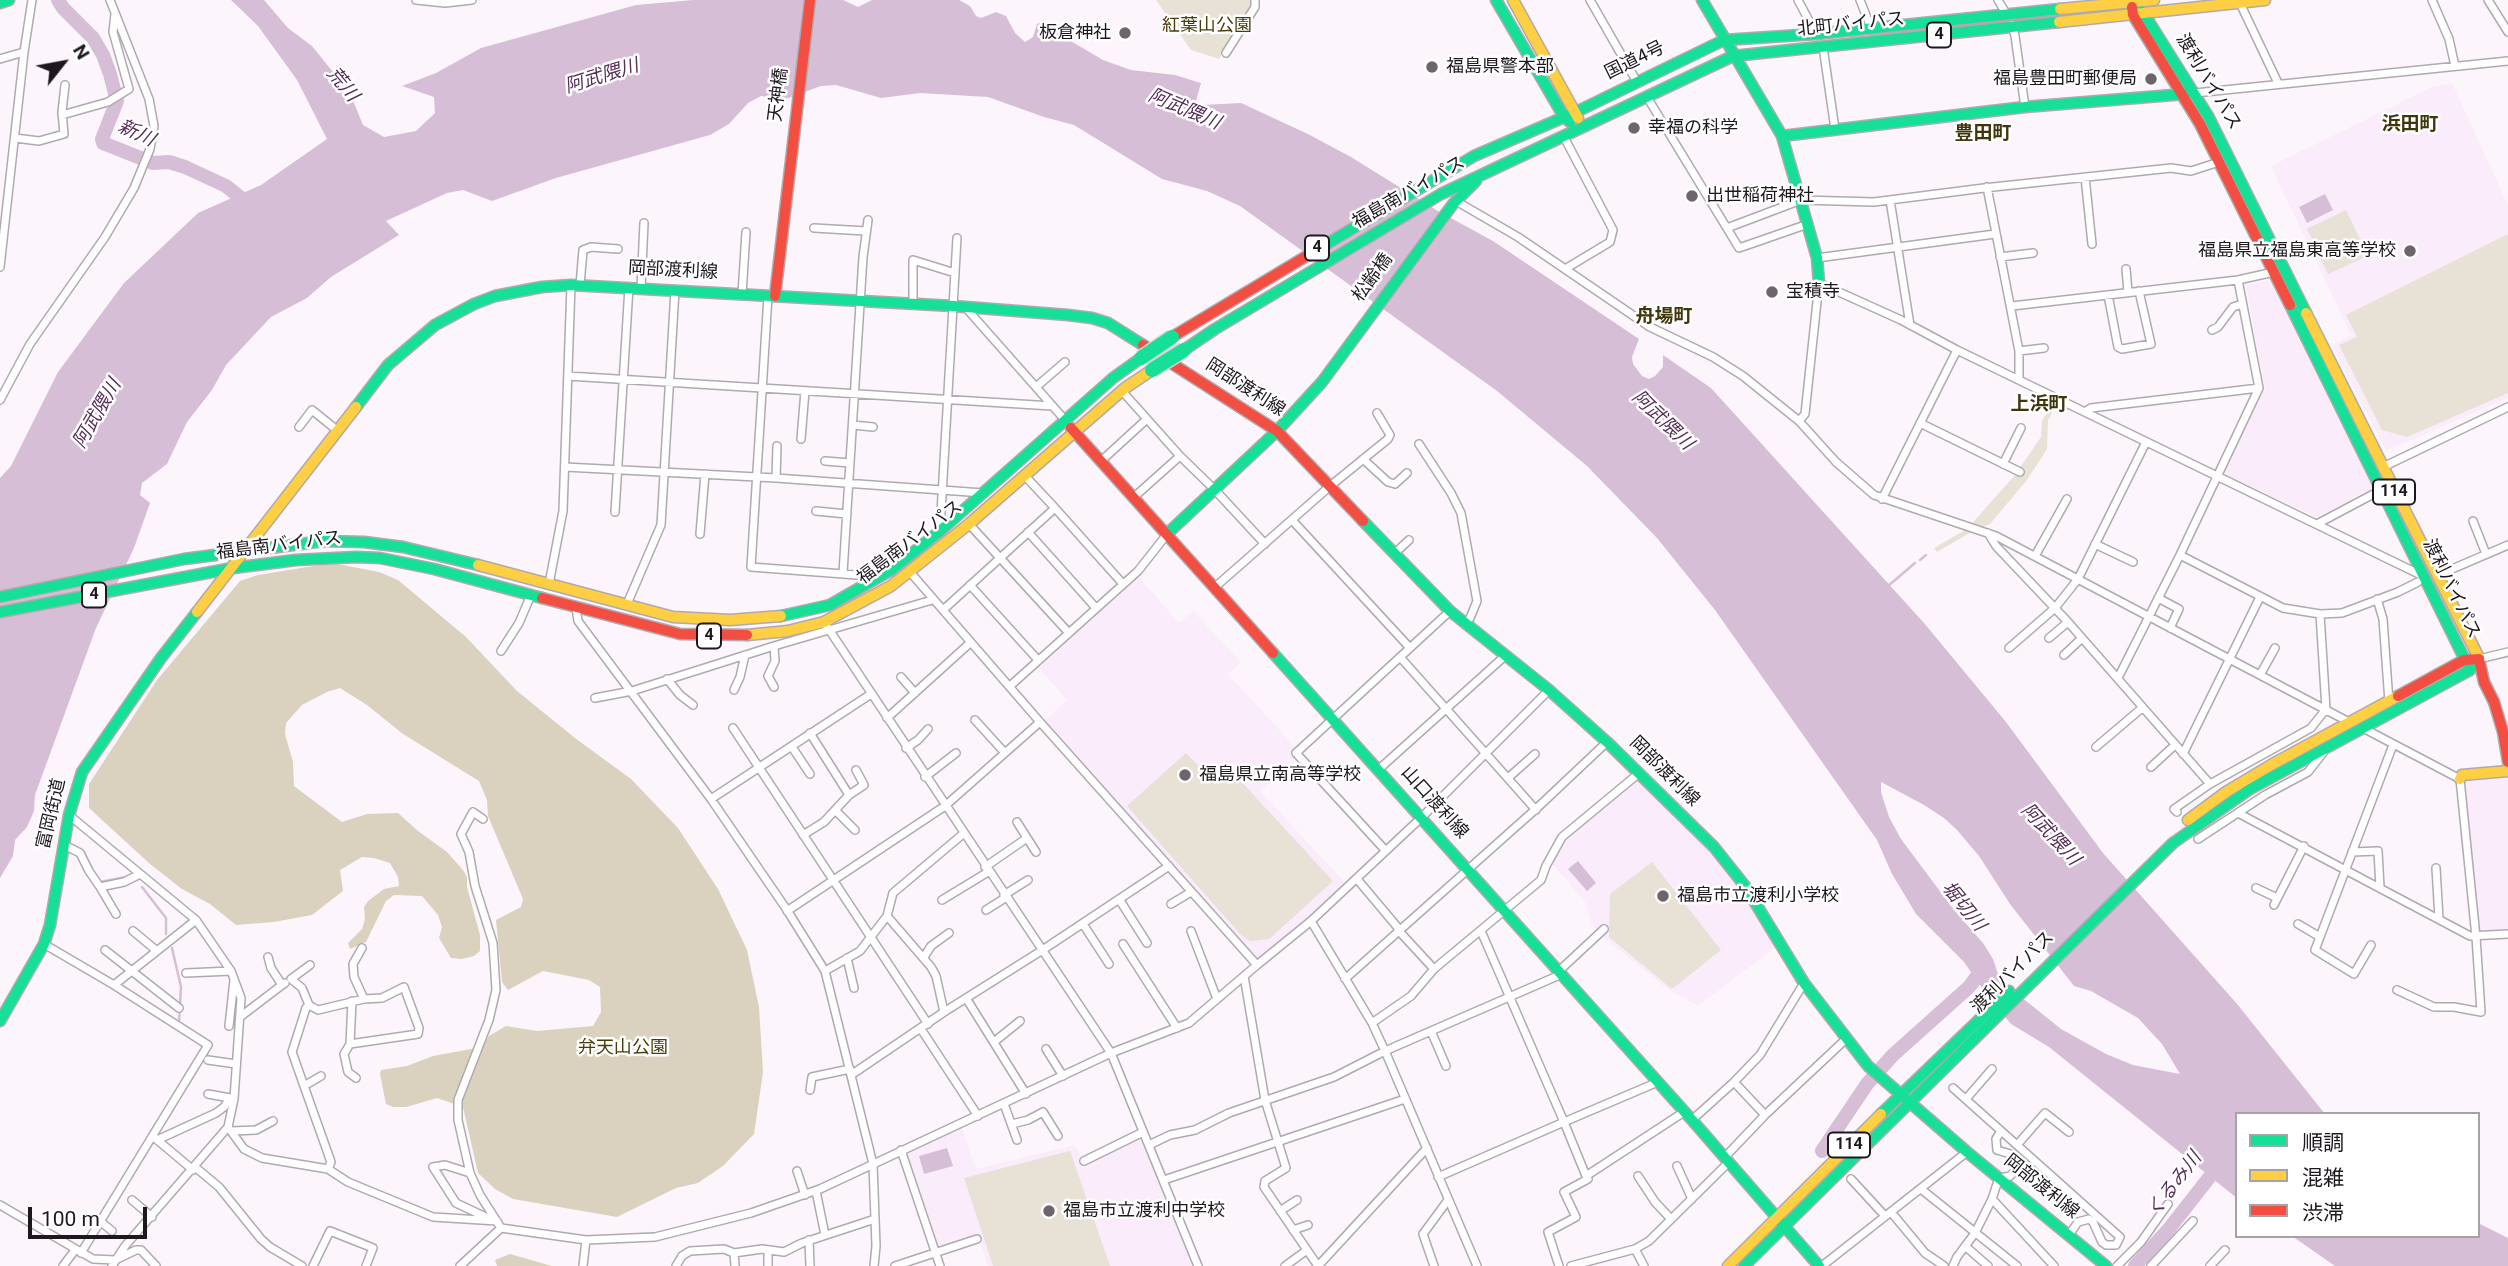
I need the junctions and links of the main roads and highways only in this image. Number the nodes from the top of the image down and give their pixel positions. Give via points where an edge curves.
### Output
1 (9, 0) edge
2 (810, 0) edge
3 (1496, 0) edge
4 (1513, 0) edge
5 (1702, 0) edge
6 (2154, 0) edge
7 (2265, 0) edge
8 (2239, 2) edge
9 (0, 3) edge
10 (2134, 8) edge
11 (2010, 21) junction
12 (1724, 40) junction
13 (1819, 41) junction
14 (1733, 56) junction
15 (2188, 93) junction
16 (1570, 114) junction
17 (1579, 130) junction
18 (1782, 136) junction
19 (1485, 173) junction
20 (2279, 271) junction
21 (1819, 283) road end
22 (772, 296) junction
23 (1069, 426) junction
24 (1277, 431) junction
25 (2386, 487) junction
26 (1168, 533) junction
27 (245, 550) junction
28 (233, 568) junction
29 (0, 597) edge
30 (0, 612) edge
31 (2471, 663) junction
32 (2357, 726) junction
33 (2508, 762) edge
34 (2508, 771) edge
35 (2460, 779) road end
36 (2162, 848) junction
37 (0, 1021) edge
38 (1905, 1098) junction
39 (1780, 1222) junction
40 (1728, 1266) edge
41 (1744, 1266) edge
42 (1820, 1266) edge
43 (2106, 1266) edge

1 - 9 main road
2 - 22 main road, 天神橋
3 - 16 main road
4 - 16 main road
5 - 12 main road
6 - 10 main road, 北町バイパス / 4
7 - 8 main road, 北町バイパス / 4
8 - 10 main road, 北町バイパス / 4
10 - 11 main road, 北町バイパス / 4
10 - 15 main road, 渡利バイパス / 114
11 - 13 main road, 北町バイパス / 4
11 - 13 main road, 北町バイパス / 4 via 1871,28
12 - 13 main road, 北町バイパス / 4
12 - 14 main road
12 - 16 main road, 国道4号 / 4
13 - 14 main road, 北町バイパス / 4
14 - 17 main road, 4
14 - 18 main road
15 - 18 main road
15 - 20 main road, 渡利バイパス / 114
16 - 17 main road
16 - 23 main road, 福島南バイパス / 4, bridge via 1429,181 1172,337 1113,378
17 - 19 main road, 福島南バイパス / 4
18 - 21 main road via 1817,258
19 - 23 main road, 福島南バイパス / 4, bridge via 1441,194 1221,326
19 - 24 main road, 松齢橋 via 1455,202 1326,376
20 - 25 main road, 渡利バイパス / 114
20 - 25 main road, 渡利バイパス / 114 via 2382,468
22 - 24 main road, 岡部渡利線 via 1101,320
22 - 27 main road, 岡部渡利線 via 575,285 542,287 474,304 416,339 394,359
23 - 26 main road, 山口渡利線
23 - 27 main road, 福島南バイパス / 4 via 916,552 875,580 830,606 788,616 673,617 457,559 364,541
23 - 28 main road, 福島南バイパス / 4 via 969,524 910,572 827,626 706,636 657,629 380,558 329,557
24 - 26 main road
24 - 38 main road, 岡部渡利線 via 1450,611 1607,742 1730,865 1804,983 1846,1039 1868,1066
25 - 31 main road, 渡利バイパス / 114 via 2426,578
26 - 39 main road, 山口渡利線
27 - 28 main road, 岡部渡利線
27 - 29 main road, 福島南バイパス / 4
28 - 30 main road, 福島南バイパス / 4
28 - 37 main road, 富岡街道 via 161,658 89,762 75,791 44,944
31 - 32 main road, 渡利バイパス / 114
31 - 32 main road, 渡利バイパス / 114 via 2389,703
31 - 33 main road via 2494,702
32 - 36 main road, 渡利バイパス / 114
32 - 36 main road, 渡利バイパス / 114 via 2270,765 2226,792 2177,828
34 - 35 main road via 2462,775
36 - 38 main road, 渡利バイパス / 114
38 - 39 main road, 渡利バイパス / 114
38 - 43 main road, 岡部渡利線
39 - 40 main road, 渡利バイパス / 114
39 - 41 main road, 渡利バイパス / 114
39 - 42 main road, 山口渡利線

